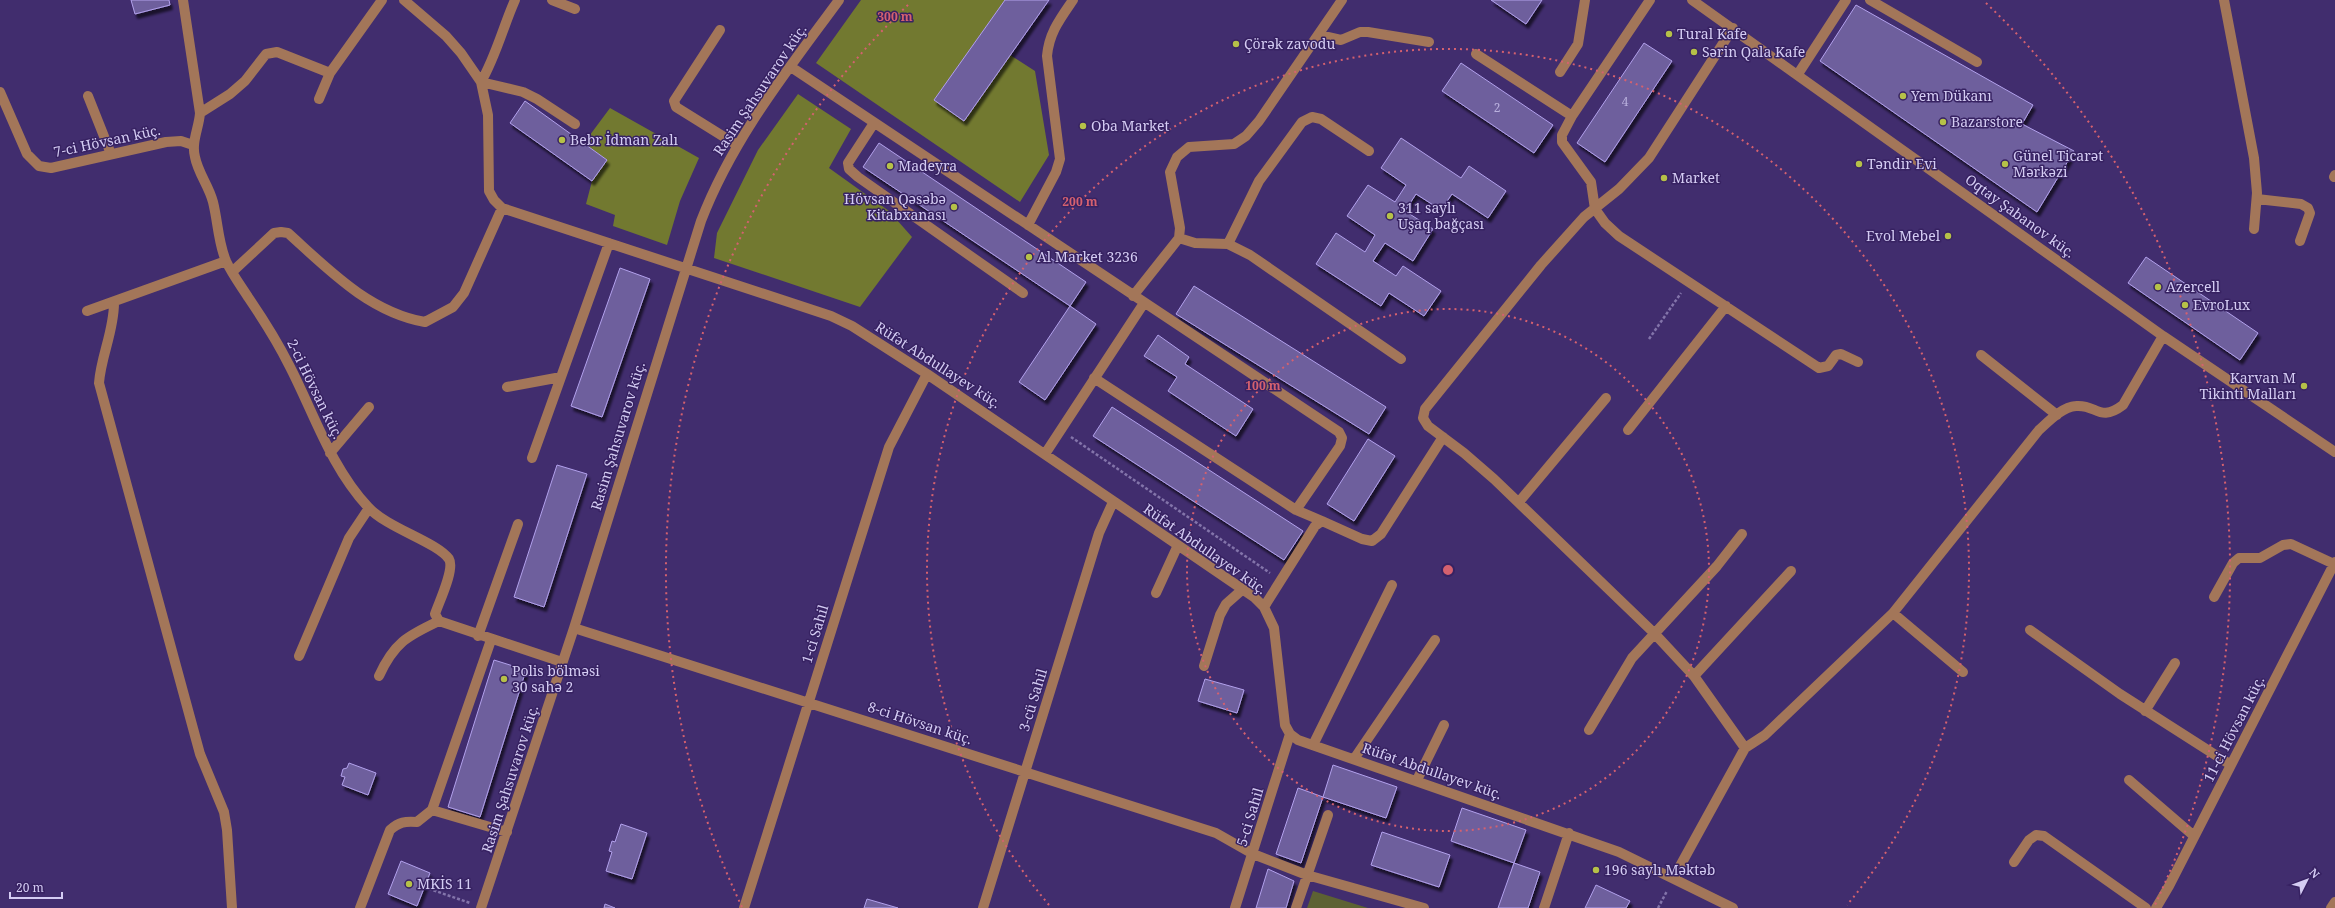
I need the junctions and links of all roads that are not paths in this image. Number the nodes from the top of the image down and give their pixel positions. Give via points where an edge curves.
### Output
1 (183, 0) edge
2 (382, 0) edge
3 (404, 0) edge
4 (515, 0) edge
5 (552, 0) edge
6 (839, 0) edge
7 (1073, 0) edge
8 (1342, 0) edge
9 (1585, 0) edge
10 (1650, 0) edge
11 (1692, 0) edge
12 (1846, 0) edge
13 (1870, 0) edge
14 (2224, 0) edge
15 (575, 9) dead end
16 (1733, 28) junction
17 (720, 30) dead end
18 (1319, 36) junction
19 (1429, 42) dead end
20 (1476, 54) dead end
21 (1977, 62) dead end
22 (790, 67) junction
23 (1560, 72) dead end
24 (330, 73) junction
25 (1798, 74) junction
26 (481, 82) junction
27 (0, 92) edge
28 (88, 96) dead end
29 (319, 99) dead end
30 (200, 113) junction
31 (1572, 116) junction
32 (874, 123) junction
33 (575, 124) dead end
34 (193, 145) junction
35 (737, 145) junction
36 (1369, 151) dead end
37 (111, 154) junction
38 (2257, 199) junction
39 (502, 208) junction
40 (1595, 209) junction
41 (1028, 226) junction
42 (2254, 228) dead end
43 (1179, 238) junction
44 (2300, 240) dead end
45 (609, 243) junction
46 (1228, 244) junction
47 (226, 261) junction
48 (685, 268) junction
49 (232, 272) junction
50 (1023, 293) dead end
51 (1133, 296) junction
52 (114, 303) junction
53 (1144, 303) junction
54 (1726, 306) junction
55 (87, 311) dead end
56 (2163, 336) junction
57 (1981, 354) dead end
58 (1401, 359) dead end
59 (1858, 362) dead end
60 (927, 374) junction
61 (561, 377) junction
62 (1094, 378) junction
63 (507, 387) dead end
64 (1606, 398) dead end
65 (369, 407) dead end
66 (2057, 415) junction
67 (1628, 430) dead end
68 (1443, 437) junction
69 (2335, 452) edge
70 (330, 453) junction
71 (1045, 454) junction
72 (532, 458) dead end
73 (1113, 502) junction
74 (1519, 502) junction
75 (369, 508) junction
76 (1296, 510) junction
77 (1322, 521) junction
78 (518, 524) dead end
79 (1742, 534) dead end
80 (1178, 546) junction
81 (2335, 563) edge
82 (1791, 571) dead end
83 (1392, 585) dead end
84 (1244, 589) junction
85 (1156, 593) dead end
86 (2214, 597) dead end
87 (1264, 607) junction
88 (1893, 613) junction
89 (439, 622) junction
90 (574, 628) junction
91 (2030, 630) dead end
92 (1654, 633) junction
93 (478, 636) junction
94 (491, 640) junction
95 (1435, 640) dead end
96 (299, 656) dead end
97 (562, 662) junction
98 (2175, 663) dead end
99 (1204, 666) dead end
100 (1963, 672) dead end
101 (379, 676) dead end
102 (1694, 676) junction
103 (809, 702) junction
104 (2146, 711) junction
105 (1444, 725) dead end
106 (1589, 730) dead end
107 (1290, 734) junction
108 (1313, 745) junction
109 (1745, 748) junction
110 (1354, 759) junction
111 (2231, 765) junction
112 (1026, 772) junction
113 (1417, 780) junction
114 (2128, 780) dead end
115 (432, 810) junction
116 (1328, 815) dead end
117 (507, 832) junction
118 (1569, 833) junction
119 (2194, 836) junction
120 (1253, 854) junction
121 (2014, 862) dead end
122 (1307, 875) junction
123 (1674, 877) junction
124 (2335, 902) edge
125 (482, 907) edge
126 (232, 908) edge
127 (360, 908) edge
128 (744, 908) edge
129 (984, 908) edge
130 (1235, 908) edge
131 (1296, 908) edge
132 (1424, 908) edge
133 (1544, 908) edge
134 (1733, 908) edge
135 (2146, 908) edge
136 (2156, 908) edge
137 (2331, 908) edge

1 - 30 street
2 - 24 street
3 - 26 street via 446,36
4 - 26 street via 501,30 492,62
5 - 15 street
6 - 22 street, Rasim Şahsuvarov küç.
7 - 41 street via 1054,27 1048,42 1047,56 1060,159
8 - 18 street
9 - 23 street via 1578,44
10 - 31 street
11 - 16 street, Oqtay Şabanov küç.
12 - 25 street
13 - 21 street
14 - 38 street via 2254,158
16 - 25 street, Oqtay Şabanov küç.
16 - 40 street via 1649,158 1636,175
17 - 35 street via 674,101 676,108
18 - 19 street via 1341,40 1360,32 1368,32
18 - 43 street via 1246,136 1234,144 1189,147 1177,156 1170,172 1180,228
20 - 31 street
22 - 32 street
22 - 35 street, Rasim Şahsuvarov küç.
24 - 29 street
24 - 30 street via 277,52 266,54 245,81
25 - 56 street, Oqtay Şabanov küç.
26 - 33 street via 523,92
26 - 39 street via 488,115 489,190
27 - 37 street, 7-ci Hövsan küç. via 28,154 39,166 51,168
28 - 37 street
30 - 34 street via 199,129
31 - 40 street via 1562,135 1562,142 1592,182
32 - 41 street
32 - 50 street via 848,163 849,169
34 - 37 street, 7-ci Hövsan küç. via 166,142
34 - 47 street, 2-ci Hövsan küç. via 195,158 213,202
35 - 48 street, Rasim Şahsuvarov küç. via 715,186
36 - 46 street via 1320,120 1312,117 1302,122 1259,181
38 - 42 street
38 - 44 street via 2301,204 2308,208 2310,213
39 - 45 street, Rüfət Abdullayev küç.
39 - 49 street via 464,293 453,307 425,322 390,312 346,285 288,233 274,233
40 - 54 street via 1605,224 1619,236
40 - 68 street via 1584,217 1541,265 1425,409 1423,418 1428,426
41 - 51 street
43 - 46 street via 1196,243
43 - 51 street
45 - 48 street, Rüfət Abdullayev küç.
45 - 61 street
46 - 58 street via 1250,255
47 - 49 street, 2-ci Hövsan küç.
47 - 52 street
48 - 60 street, Rüfət Abdullayev küç. via 831,316 852,326
48 - 90 street, Rasim Şahsuvarov küç.
49 - 70 street, 2-ci Hövsan küç. via 280,348
51 - 53 street
52 - 55 street
52 - 126 street via 113,326 100,370 99,384 200,754 224,812
53 - 62 street
53 - 76 street via 1339,432 1342,438 1340,446
54 - 59 street via 1819,368 1828,366 1836,355 1840,354
54 - 67 street
56 - 66 street via 2122,405 2112,413 2105,414 2078,406 2070,407
56 - 69 street, Oqtay Şabanov küç.
57 - 66 street
60 - 71 street, Rüfət Abdullayev küç.
60 - 103 street, 1-ci Sahil via 889,447
61 - 63 street
61 - 72 street
62 - 71 street
62 - 76 street
64 - 74 street
65 - 70 street
66 - 88 street via 2039,430
68 - 74 street
68 - 77 street via 1381,534 1372,541 1362,540
70 - 75 street, 2-ci Hövsan küç.
71 - 73 street, Rüfət Abdullayev küç.
73 - 80 street, Rüfət Abdullayev küç.
73 - 112 street, 3-cü Sahil via 1099,533
74 - 92 street
75 - 89 street, 2-ci Hövsan küç. via 392,526 442,552 450,560 451,569 435,614
75 - 96 street via 349,538
76 - 77 street
77 - 87 street via 1315,526
78 - 93 street
79 - 92 street via 1717,566
80 - 84 street, Rüfət Abdullayev küç.
80 - 85 street
81 - 86 street via 2291,544 2283,544 2260,558 2239,558
81 - 111 street, 11-ci Hövsan küç.
82 - 102 street
83 - 108 street
84 - 87 street, Rüfət Abdullayev küç.
84 - 99 street via 1226,604 1220,615
87 - 107 street, Rüfət Abdullayev küç. via 1274,628 1283,714
88 - 100 street
88 - 109 street via 1765,735
89 - 93 street
89 - 101 street via 415,632 393,649
90 - 97 street, Rasim Şahsuvarov küç.
90 - 103 street, 8-ci Hövsan küç.
91 - 104 street
92 - 102 street
92 - 106 street via 1632,658
93 - 94 street
94 - 97 street
94 - 115 street
95 - 110 street
97 - 117 street, Rasim Şahsuvarov küç.
98 - 104 street
102 - 109 street
103 - 112 street, 8-ci Hövsan küç.
103 - 128 street, 1-ci Sahil
104 - 111 street
105 - 113 street
107 - 108 street, Rüfət Abdullayev küç.
107 - 120 street, 5-ci Sahil
108 - 110 street, Rüfət Abdullayev küç.
109 - 123 street
110 - 113 street, Rüfət Abdullayev küç.
111 - 119 street, 11-ci Hövsan küç.
112 - 120 street, 8-ci Hövsan küç. via 1216,833
112 - 129 street, 3-cü Sahil
113 - 118 street, Rüfət Abdullayev küç.
114 - 119 street
115 - 117 street
115 - 127 street via 420,820 404,821 390,830
116 - 122 street
117 - 125 street, Rasim Şahsuvarov küç.
118 - 123 street, Rüfət Abdullayev küç.
118 - 133 street
119 - 136 street, 11-ci Hövsan küç.
120 - 122 street, 8-ci Hövsan küç.
120 - 130 street, 5-ci Sahil
121 - 135 street via 2029,840 2036,835 2044,836
122 - 131 street
122 - 132 street, 8-ci Hövsan küç.
123 - 134 street, Rüfət Abdullayev küç.
124 - 137 street

